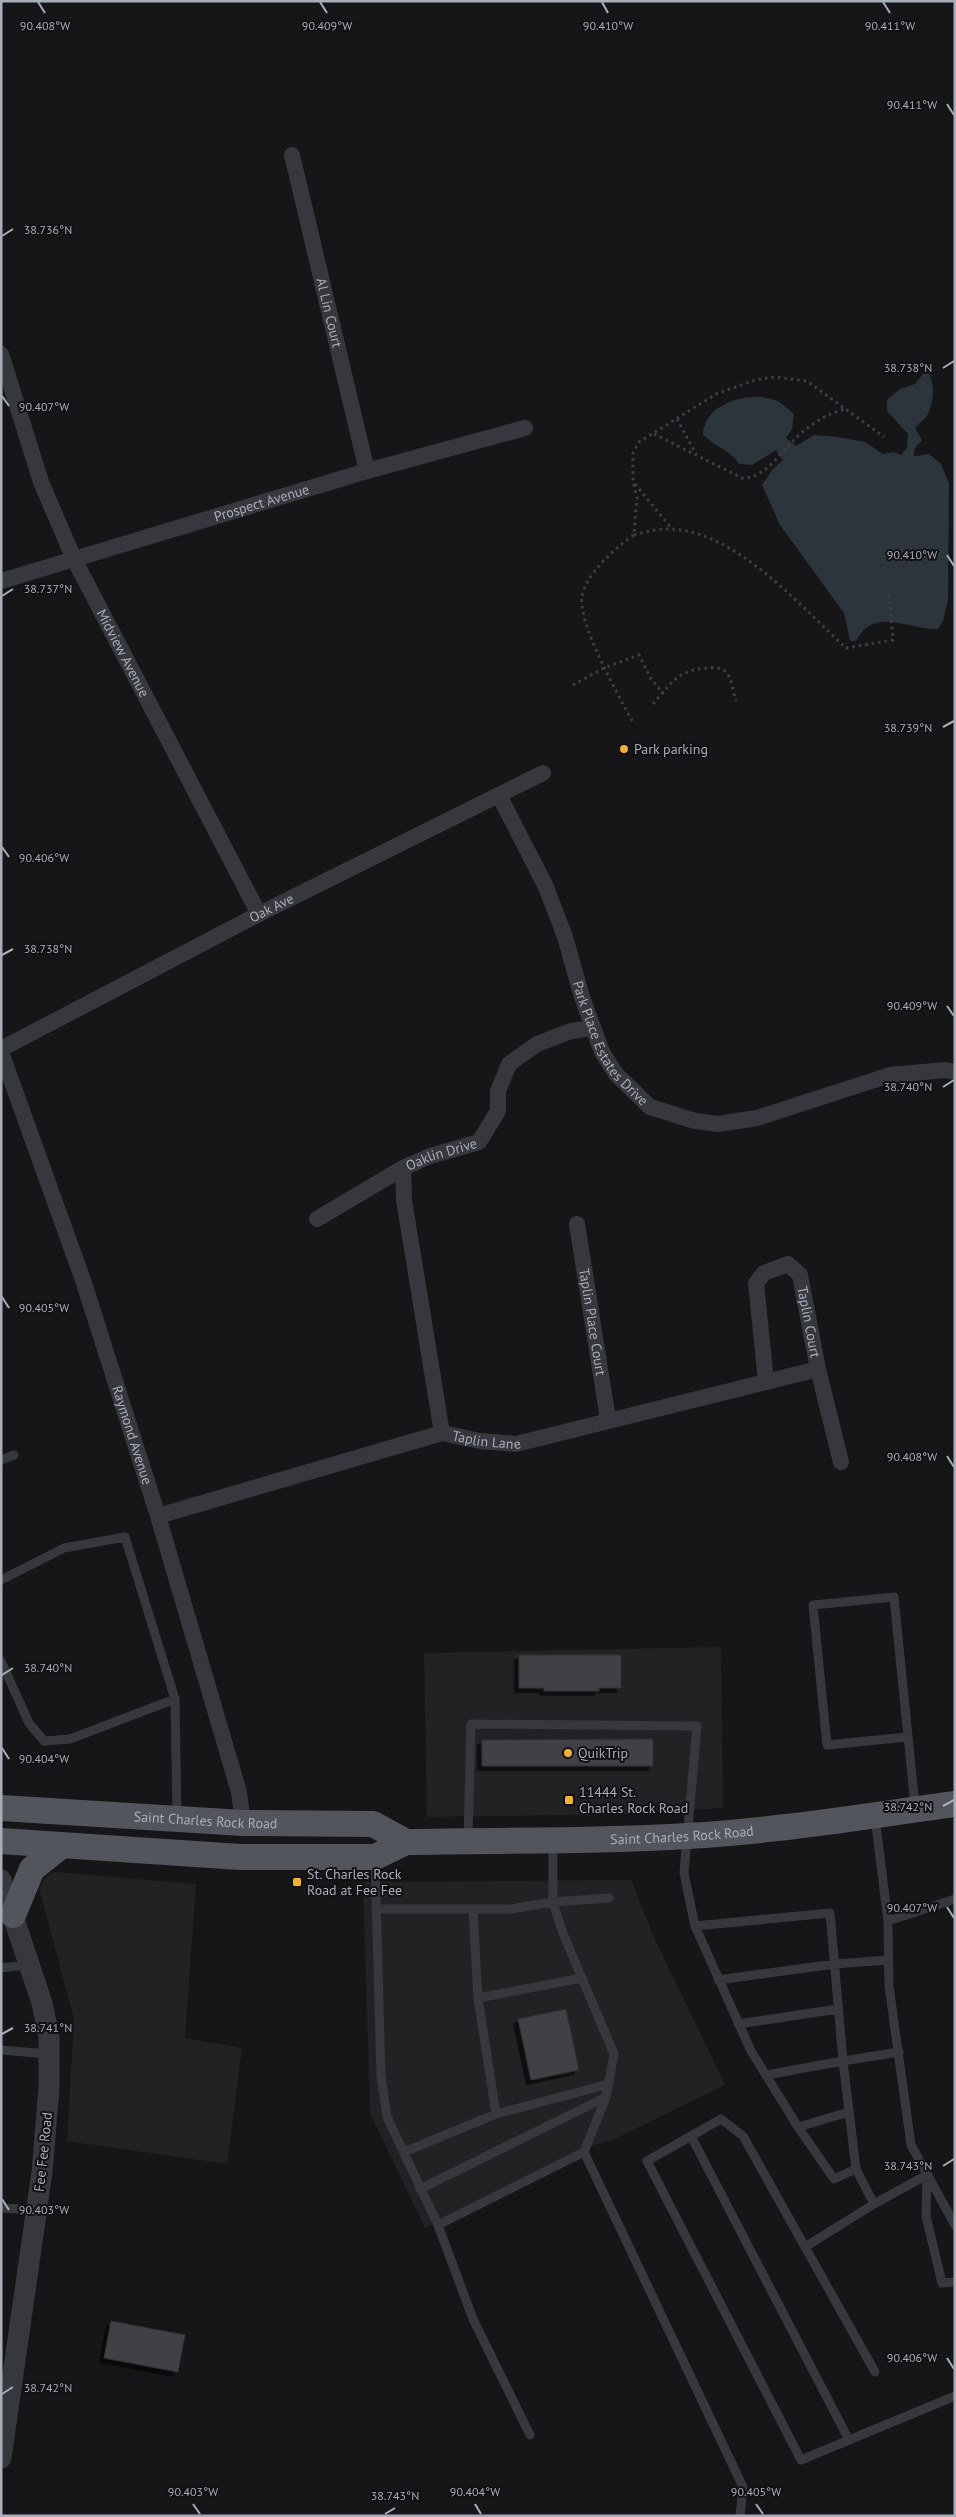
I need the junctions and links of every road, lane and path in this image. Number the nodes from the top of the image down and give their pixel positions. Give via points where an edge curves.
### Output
1 (292, 155) dead end
2 (1, 354) edge
3 (847, 409) junction
4 (677, 419) junction
5 (525, 428) dead end
6 (654, 434) junction
7 (884, 437) dead end
8 (697, 455) junction
9 (367, 471) junction
10 (633, 482) junction
11 (672, 529) junction
12 (634, 535) junction
13 (74, 559) junction
14 (1, 581) edge
15 (889, 595) dead end
16 (604, 668) junction
17 (573, 684) dead end
18 (663, 693) junction
19 (736, 701) dead end
20 (653, 704) dead end
21 (632, 721) dead end
22 (543, 772) dead end
23 (499, 795) junction
24 (259, 914) junction
25 (593, 1028) junction
26 (1, 1050) edge
27 (955, 1072) edge
28 (403, 1168) junction
29 (317, 1219) dead end
30 (577, 1224) dead end
31 (818, 1369) junction
32 (766, 1382) junction
33 (608, 1419) junction
34 (442, 1433) junction
35 (14, 1455) dead end
36 (1, 1460) edge
37 (840, 1462) dead end
38 (158, 1516) junction
39 (1, 1580) edge
40 (1, 1661) edge
41 (175, 1699) junction
42 (907, 1737) junction
43 (955, 1804) edge
44 (1, 1808) edge
45 (915, 1809) junction
46 (875, 1814) junction
47 (177, 1820) junction
48 (243, 1823) junction
49 (688, 1836) junction
50 (553, 1840) junction
51 (468, 1841) junction
52 (1, 1842) edge
53 (406, 1842) junction
54 (61, 1846) junction
55 (375, 1857) junction
56 (1, 1880) edge
57 (609, 1898) dead end
58 (955, 1899) edge
59 (553, 1902) junction
60 (376, 1909) junction
61 (473, 1909) junction
62 (13, 1915) junction
63 (888, 1920) junction
64 (695, 1926) junction
65 (888, 1960) junction
66 (834, 1964) junction
67 (31, 1965) junction
68 (1, 1968) edge
69 (582, 1978) junction
70 (718, 1980) junction
71 (478, 1998) junction
72 (838, 2009) junction
73 (738, 2024) junction
74 (1, 2050) edge
75 (899, 2052) junction
76 (50, 2054) junction
77 (843, 2061) junction
78 (766, 2075) junction
79 (609, 2084) junction
80 (606, 2097) junction
81 (849, 2112) junction
82 (496, 2114) junction
83 (798, 2127) junction
84 (691, 2136) junction
85 (404, 2152) junction
86 (584, 2152) junction
87 (856, 2169) junction
88 (927, 2175) junction
89 (420, 2189) junction
90 (874, 2204) junction
91 (1, 2208) edge
92 (36, 2210) junction
93 (438, 2225) junction
94 (955, 2225) edge
95 (805, 2247) junction
96 (955, 2282) edge
97 (875, 2372) dead end
98 (955, 2396) edge
99 (530, 2435) dead end
100 (849, 2440) junction
101 (1, 2458) edge
102 (740, 2516) edge

1 - 9 street, Al Lin Court
2 - 13 street, Midview Avenue via 41,482
3 - 4 path via 807,381 774,377 716,394
3 - 7 path
3 - 8 path via 832,412 750,478 742,478
4 - 6 path
4 - 8 path
5 - 9 street, Prospect Avenue
6 - 8 path
6 - 10 path via 639,442 633,453
9 - 13 street, Prospect Avenue
10 - 11 path
10 - 12 path via 637,497
11 - 12 path
11 - 15 path via 708,538 745,558 846,648 893,640
12 - 16 path via 606,557 582,595 586,621
13 - 14 street, Prospect Avenue
13 - 24 street, Midview Avenue
16 - 17 path
16 - 18 path via 639,655 651,679
16 - 21 path
18 - 19 path via 672,680 685,671 713,667 725,671
18 - 20 path
22 - 23 street, Oak Ave
23 - 24 street, Oak Ave
23 - 25 street, Park Place Estates Drive via 546,887
24 - 26 street, Oak Ave
25 - 27 street, Park Place Estates Drive via 602,1052 616,1074 650,1107 695,1121 718,1124 756,1118 890,1075
25 - 28 street, Oaklin Drive via 572,1030 537,1044 509,1064 498,1091 498,1111 478,1142
26 - 38 street, Raymond Avenue via 83,1280
28 - 29 street
28 - 34 street, Oaklin Drive via 404,1200
30 - 33 street, Taplin Place Court
31 - 32 street, Taplin Lane
31 - 32 street, Taplin Court via 800,1275 788,1264 764,1273 756,1283
31 - 37 street, Taplin Court
32 - 33 street, Taplin Lane
33 - 34 street, Taplin Lane via 516,1444
34 - 38 street, Taplin Lane
35 - 36 lane
38 - 48 street, Raymond Avenue via 239,1792
39 - 41 lane via 64,1548 125,1537
40 - 41 lane via 29,1723 44,1741 70,1739
41 - 47 lane
42 - 42 lane via 894,1596 813,1605 827,1745
42 - 45 lane
43 - 45 main road, Saint Charles Rock Road
44 - 47 main road, Saint Charles Rock Road
45 - 46 main road, Saint Charles Rock Road
46 - 49 main road, Saint Charles Rock Road via 745,1832
46 - 63 lane
47 - 48 main road, Saint Charles Rock Road
48 - 53 main road, Saint Charles Rock Road via 373,1824
49 - 50 main road, Saint Charles Rock Road
49 - 51 lane via 697,1726 471,1724
49 - 64 lane via 684,1873
50 - 51 main road, Saint Charles Rock Road
50 - 59 lane
51 - 53 main road, Saint Charles Rock Road
52 - 54 main road, Saint Charles Rock Road
53 - 55 main road, Saint Charles Rock Road
54 - 55 main road, Saint Charles Rock Road via 240,1857
54 - 62 main road via 32,1868
55 - 60 lane
56 - 62 street, Fee Fee Road
57 - 59 lane
58 - 63 lane
59 - 61 lane via 511,1909
59 - 69 lane
60 - 61 lane
60 - 85 lane via 380,2076 388,2117
61 - 71 lane
62 - 67 street, Fee Fee Road
63 - 65 lane
64 - 66 lane via 830,1912
64 - 70 lane
65 - 66 lane
65 - 75 lane
66 - 70 lane
66 - 72 lane
67 - 68 lane
67 - 76 street, Fee Fee Road via 49,2037
69 - 71 lane
69 - 79 lane via 614,2054
70 - 73 lane
71 - 82 lane
72 - 73 lane
72 - 77 lane
73 - 78 lane
74 - 76 lane
75 - 77 lane
75 - 88 lane via 911,2145
76 - 92 street, Fee Fee Road via 46,2131
77 - 78 lane
77 - 81 lane
78 - 83 lane
79 - 80 lane
79 - 82 lane
80 - 86 lane
80 - 89 lane
81 - 83 lane
81 - 87 lane
82 - 85 lane
83 - 87 lane via 834,2179
84 - 95 lane via 721,2119 743,2136
84 - 100 lane
84 - 100 lane via 648,2160 801,2460
85 - 89 lane
86 - 93 lane
86 - 102 lane via 743,2486
87 - 90 lane
88 - 90 lane
88 - 94 lane
88 - 96 lane via 926,2216 942,2283
89 - 93 lane
90 - 95 lane
91 - 92 lane
92 - 101 street, Fee Fee Road
93 - 99 lane via 473,2319
95 - 97 lane
98 - 100 lane

